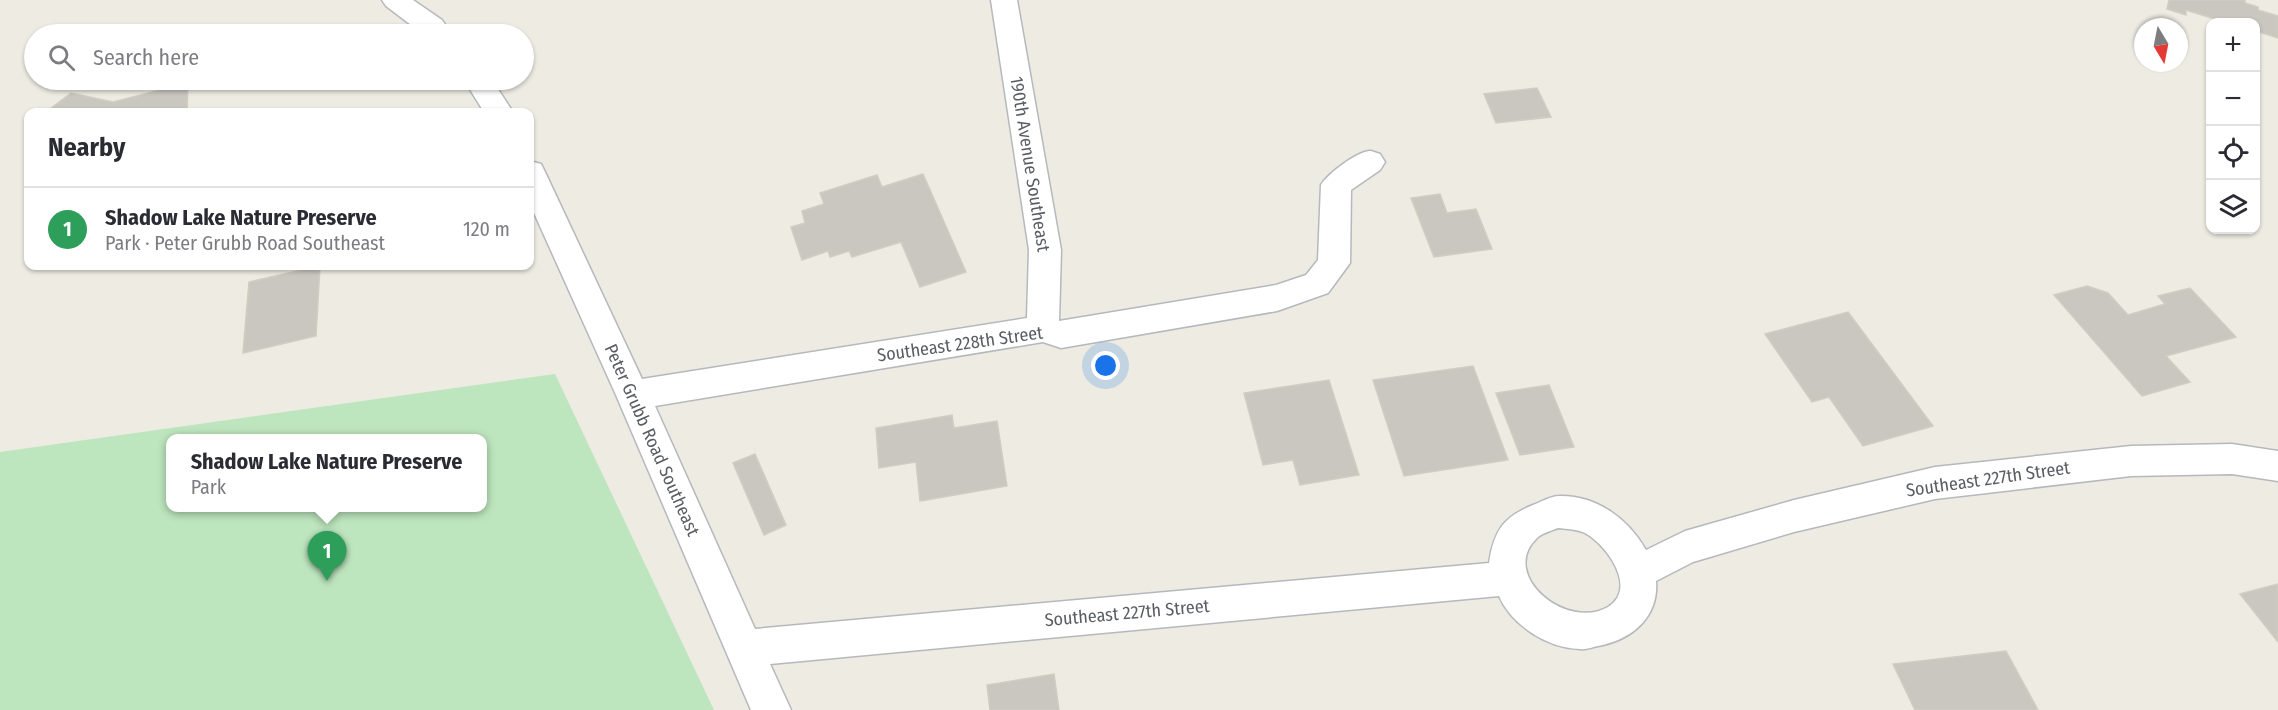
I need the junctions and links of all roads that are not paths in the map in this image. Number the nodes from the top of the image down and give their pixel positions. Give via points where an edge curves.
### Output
1 (395, 0) edge
2 (1005, 0) edge
3 (428, 24) edge
4 (485, 90) edge
5 (496, 108) edge
6 (1370, 162) dead end
7 (534, 181) edge
8 (1043, 329) junction
9 (633, 395) junction
10 (2278, 466) edge
11 (1638, 572) junction
12 (1509, 578) junction
13 (746, 648) junction
14 (771, 710) edge

1 - 3 street
2 - 8 street, 190th Avenue Southeast via 1045,250
4 - 5 street
6 - 8 street, Southeast 228th Street via 1336,185 1334,263 1317,284 1277,298 1061,335
7 - 9 street, Peter Grubb Road Southeast
8 - 9 street, Southeast 228th Street
9 - 13 street, Peter Grubb Road Southeast
10 - 11 street, Southeast 227th Street via 2232,459 2132,461 1935,483 1794,516 1685,548
11 - 12 street via 1638,592 1631,609 1617,623 1599,631 1576,632 1554,626 1534,614 1518,597
11 - 12 street via 1617,536 1599,522 1557,512 1537,516 1521,525 1510,540 1506,558
12 - 13 street, Southeast 227th Street
13 - 14 street, Peter Grubb Road Southeast

